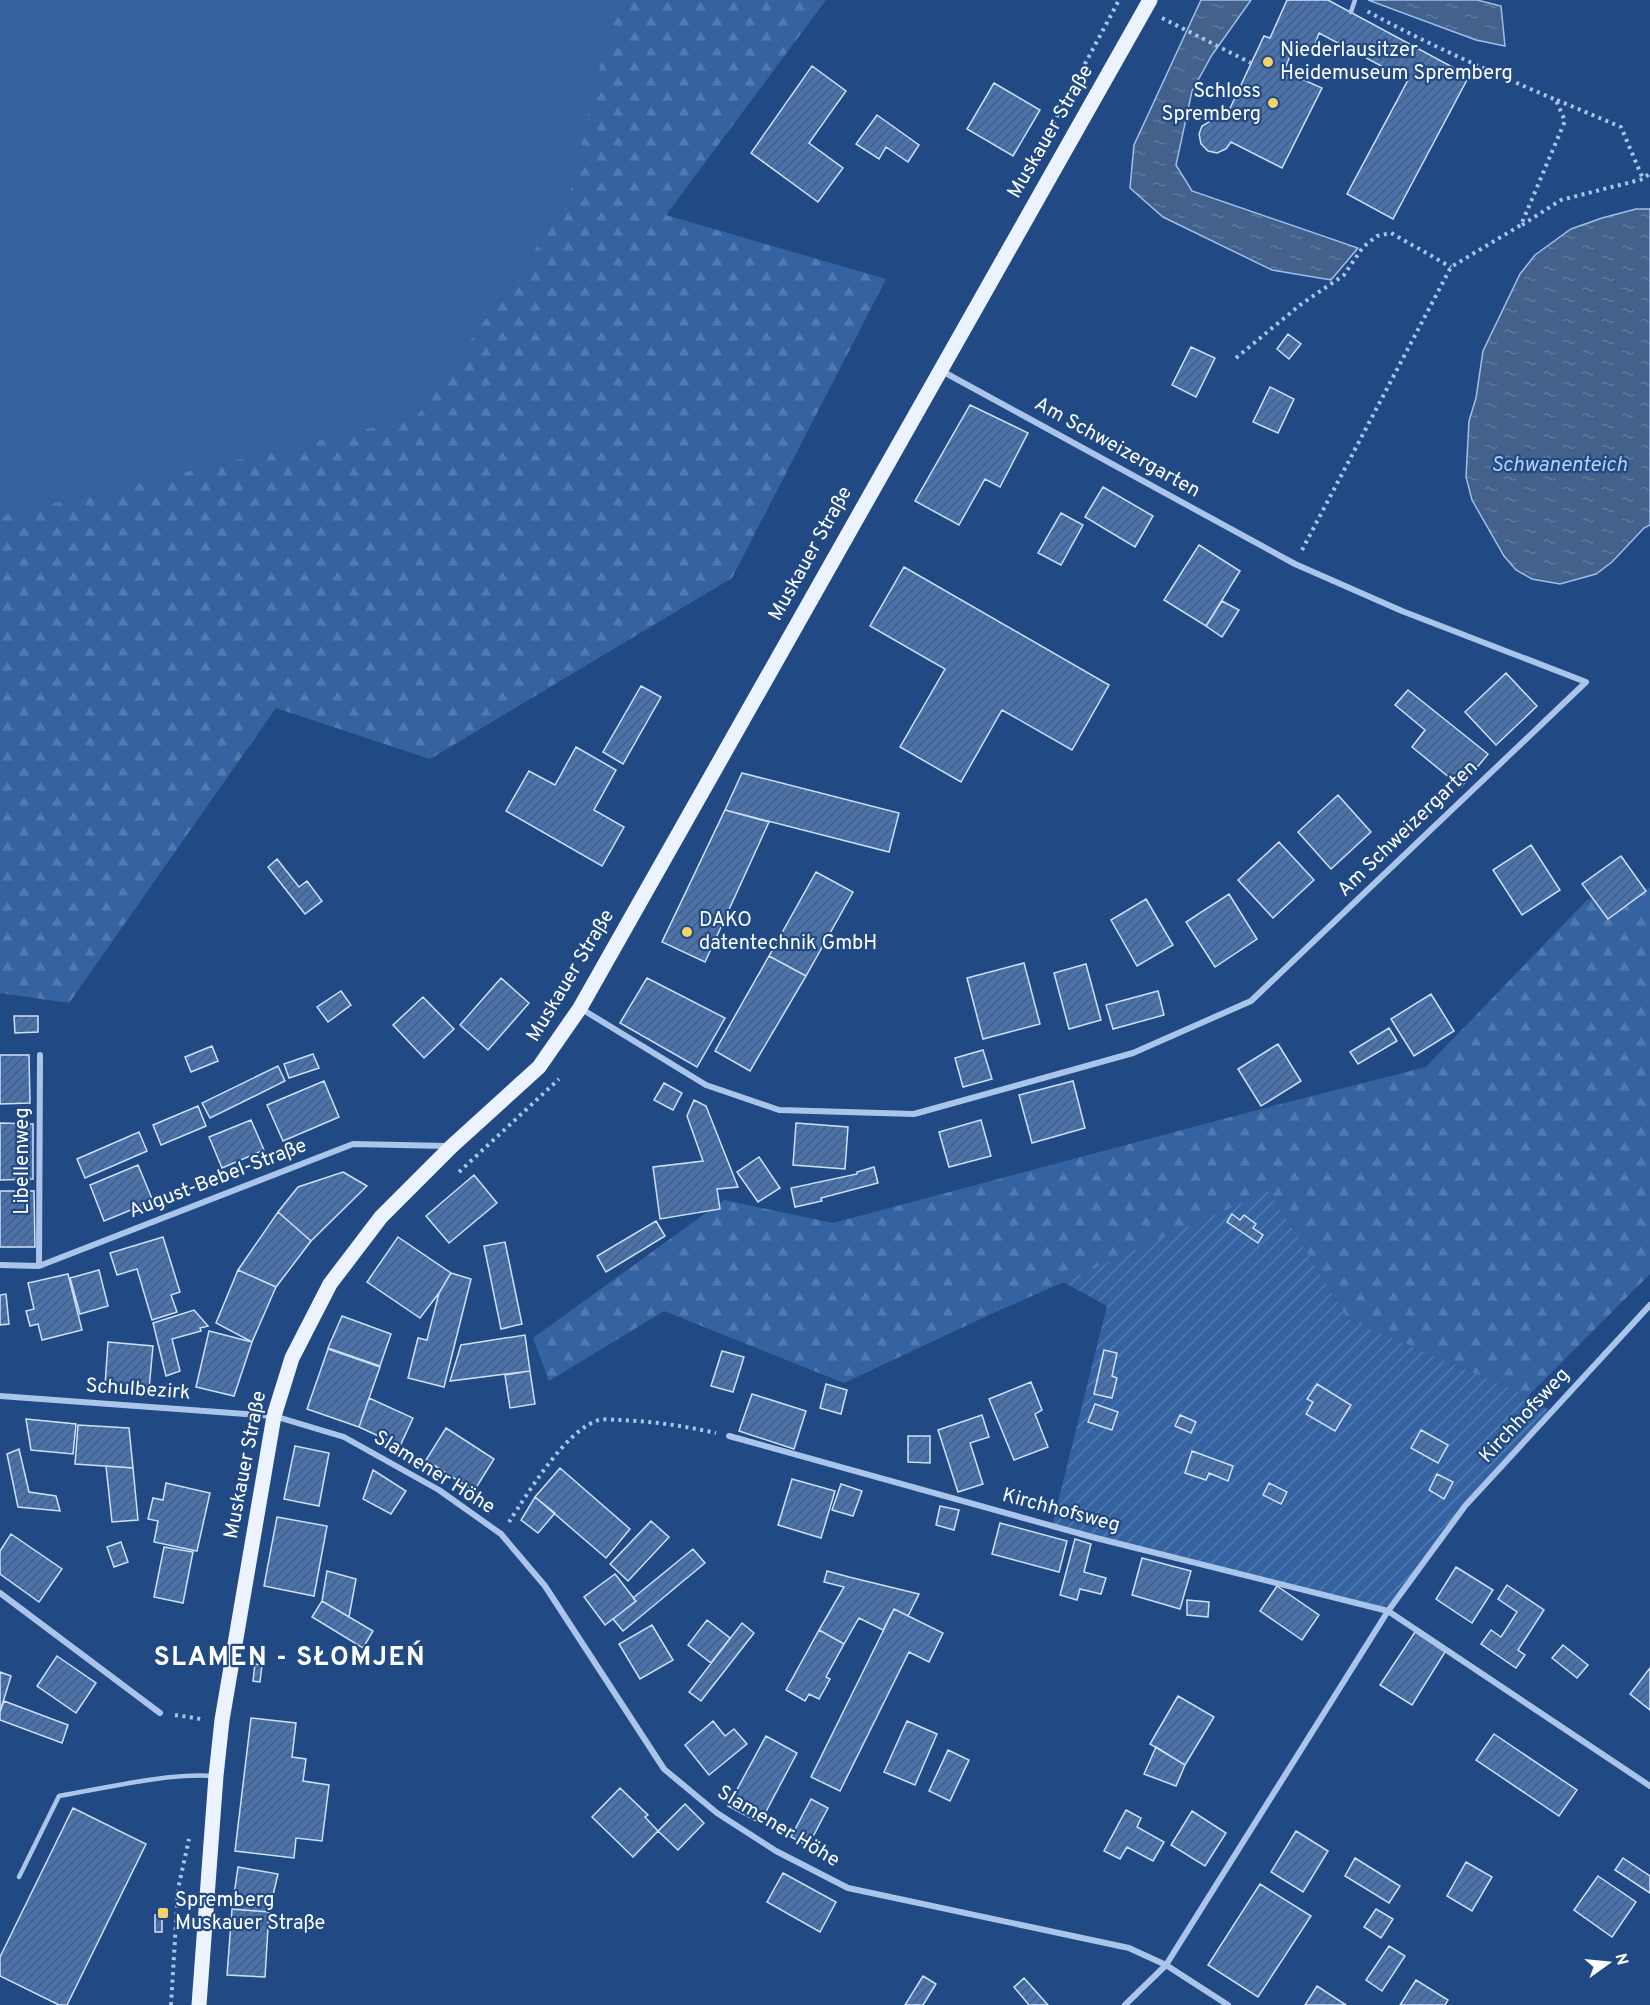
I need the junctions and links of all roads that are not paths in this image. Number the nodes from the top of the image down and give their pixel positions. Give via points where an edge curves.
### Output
1 (1150, 0) edge
2 (1354, 2) edge
3 (1350, 12) dead end
4 (939, 370) junction
5 (580, 1008) junction
6 (40, 1055) dead end
7 (452, 1146) junction
8 (0, 1265) edge
9 (39, 1266) junction
10 (1650, 1305) edge
11 (0, 1396) edge
12 (274, 1416) junction
13 (729, 1436) road end
14 (0, 1593) edge
15 (1388, 1611) junction
16 (160, 1713) road end
17 (216, 1776) junction
18 (1650, 1786) edge
19 (19, 1877) dead end
20 (1166, 1965) junction
21 (199, 2005) edge
22 (1125, 2005) edge
23 (1228, 2005) edge

1 - 4 main road, Muskauer Straße
2 - 3 lane
4 - 5 main road, Muskauer Straße
4 - 5 street, Am Schweizergarten via 1295,564 1402,611 1586,682 1251,1001 1133,1053 914,1114 779,1110 706,1085
5 - 7 main road, Muskauer Straße via 539,1067
6 - 9 street, Libellenweg
7 - 9 street, August-Bebel-Straße via 353,1144
7 - 12 main road, Muskauer Straße via 381,1217 330,1284 292,1358
8 - 9 street, August-Bebel-Straße
10 - 15 street, Kirchhofsweg via 1465,1506
11 - 12 street, Schulbezirk
12 - 17 main road, Muskauer Straße via 232,1652
12 - 20 street, Slamener Höhe via 345,1437 439,1490 501,1534 545,1586 664,1769 717,1813 777,1851 848,1888 1129,1948
13 - 15 street, Kirchhofsweg via 1092,1537
14 - 16 street
15 - 18 street, Kirchhofsweg
15 - 20 street, Kirchhofsweg
17 - 19 lane via 174,1777 58,1796
17 - 21 main road, Muskauer Straße
20 - 22 street, Kirchhofsweg
20 - 23 street, Slamener Höhe

